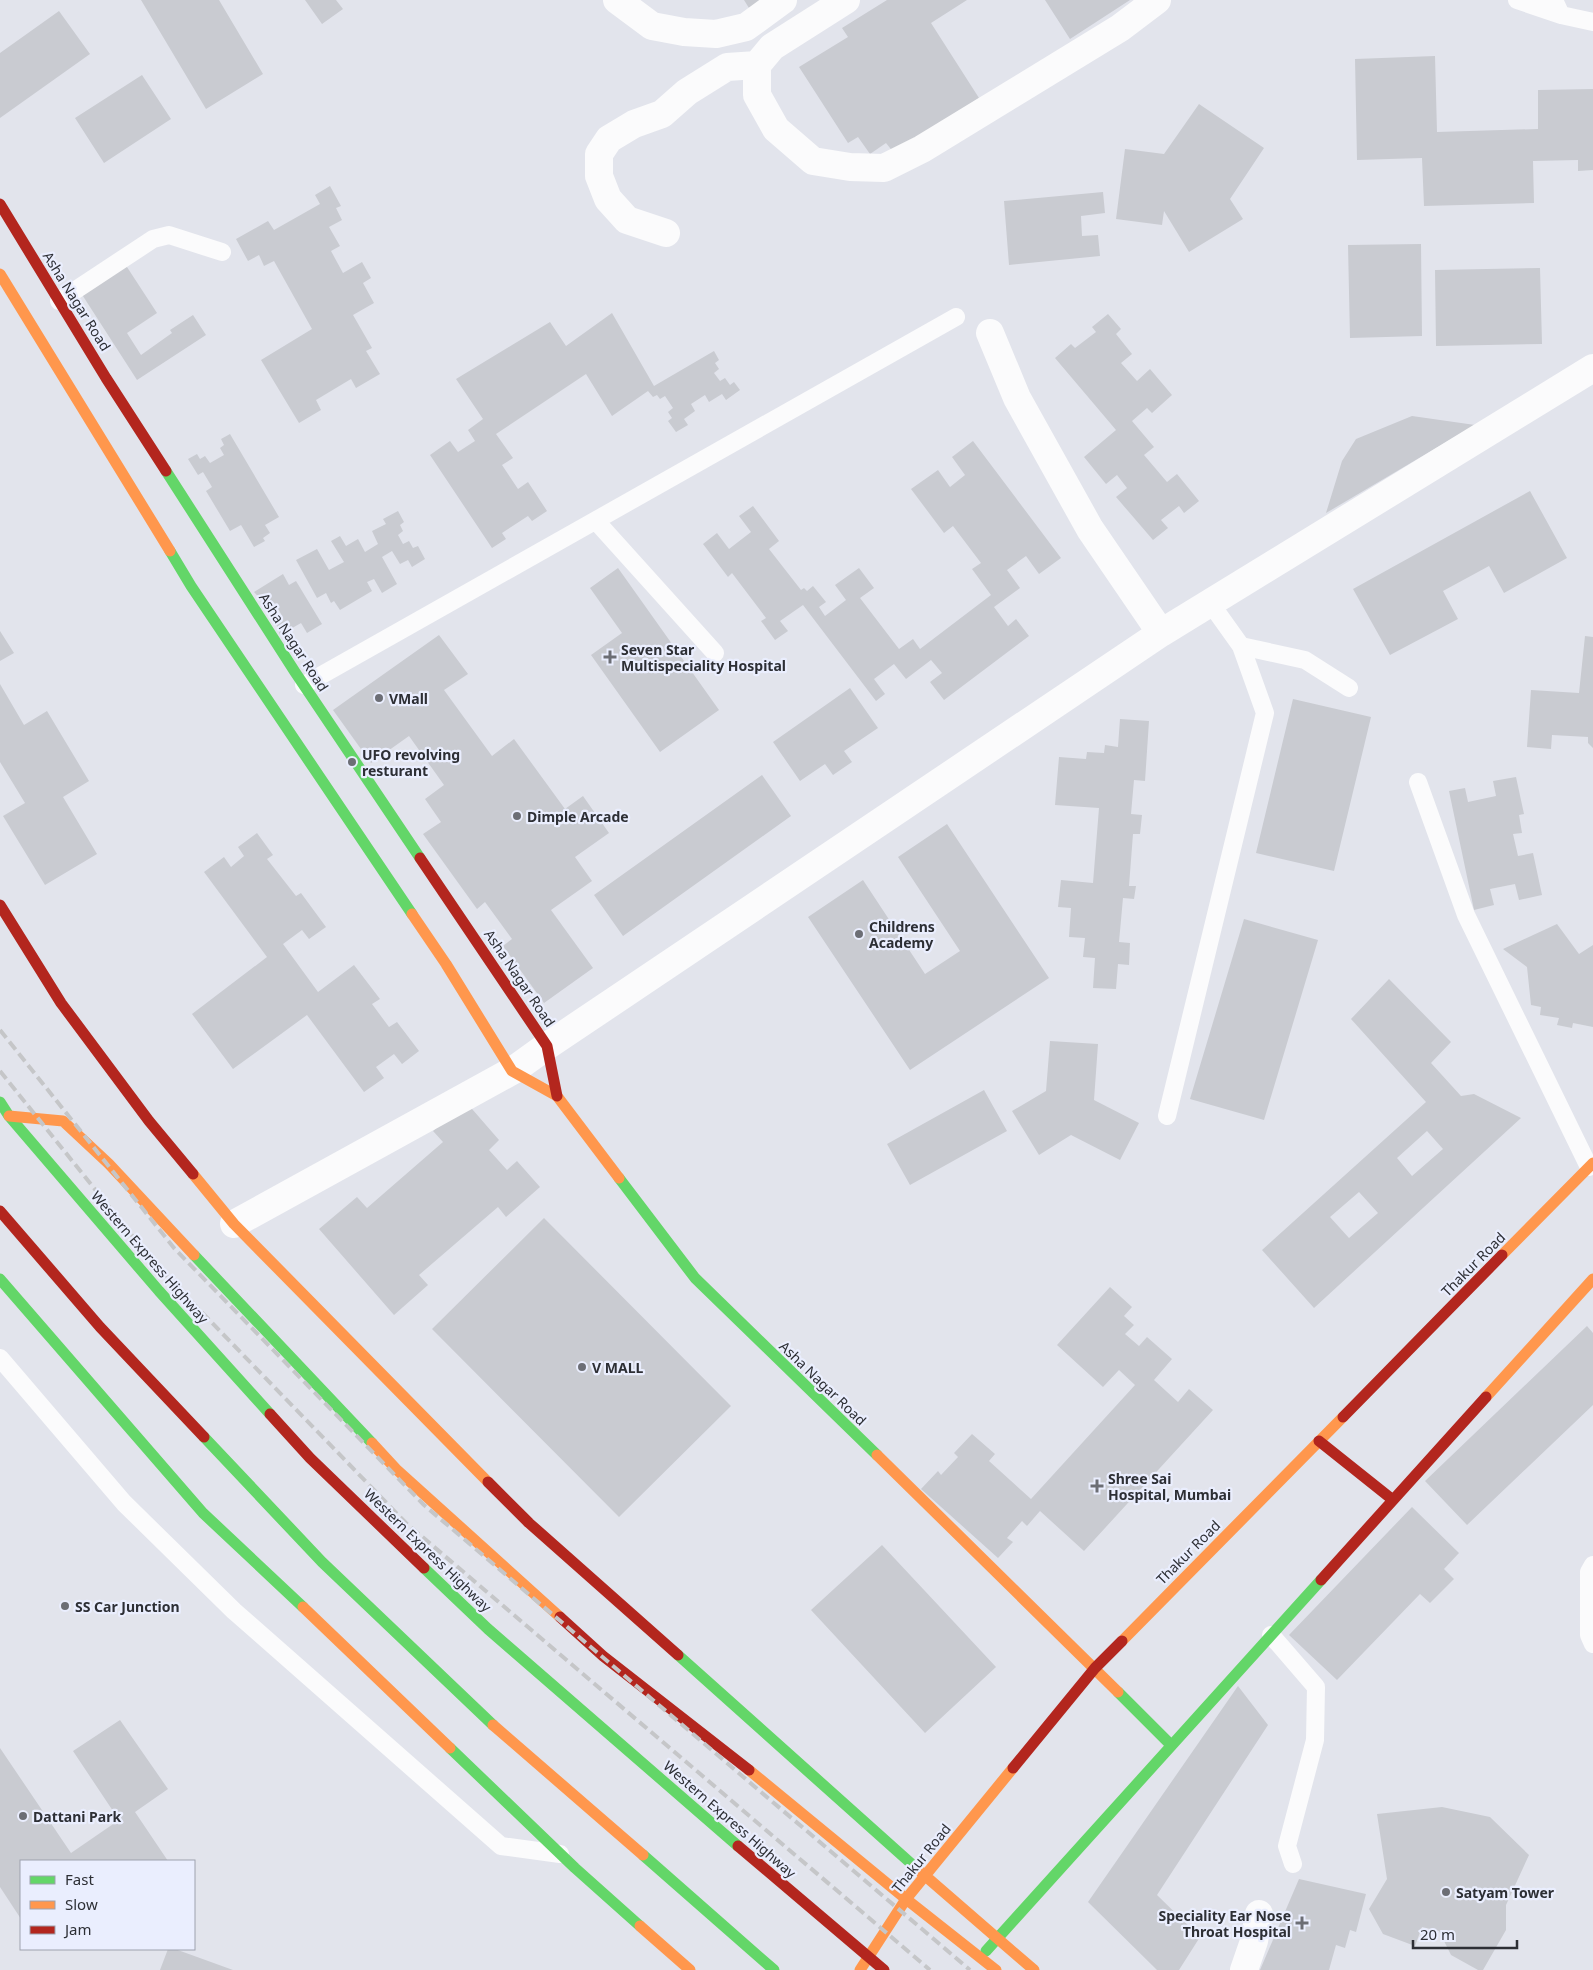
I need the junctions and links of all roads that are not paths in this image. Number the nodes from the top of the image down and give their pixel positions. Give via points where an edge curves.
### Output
1 (616, 0) edge
2 (783, 0) edge
3 (846, 0) edge
4 (1157, 0) edge
5 (1517, 0) edge
6 (1557, 8) edge
7 (1593, 22) edge
8 (757, 65) junction
9 (0, 204) edge
10 (666, 233) dead end
11 (222, 252) dead end
12 (0, 274) edge
13 (59, 301) junction
14 (956, 317) dead end
15 (990, 333) dead end
16 (1593, 368) edge
17 (596, 521) junction
18 (1211, 604) junction
19 (1161, 634) junction
20 (1241, 646) junction
21 (715, 653) dead end
22 (304, 685) junction
23 (1349, 688) dead end
24 (1418, 782) dead end
25 (0, 905) edge
26 (547, 1046) junction
27 (512, 1071) junction
28 (557, 1096) junction
29 (0, 1102) edge
30 (9, 1116) junction
31 (1167, 1116) dead end
32 (1591, 1165) edge
33 (0, 1211) edge
34 (234, 1224) junction
35 (0, 1279) edge
36 (1593, 1279) edge
37 (1587, 1298) edge
38 (0, 1358) edge
39 (1319, 1441) junction
40 (1393, 1500) junction
41 (1593, 1565) edge
42 (1271, 1635) junction
43 (1593, 1644) edge
44 (1095, 1668) junction
45 (1171, 1745) junction
46 (560, 1854) junction
47 (1294, 1864) dead end
48 (925, 1876) junction
49 (906, 1899) junction
50 (1259, 1914) dead end
51 (998, 1939) junction
52 (981, 1957) junction
53 (690, 1970) edge
54 (774, 1970) edge
55 (860, 1970) edge
56 (884, 1970) edge
57 (971, 1970) edge
58 (996, 1970) edge
59 (1034, 1970) edge
60 (1244, 1970) edge

1 - 2 street via 652,26 716,34 746,27
3 - 8 street via 772,47
4 - 8 street via 1112,33 922,149 884,168 813,161 776,129 757,94
5 - 6 lane
6 - 7 lane
8 - 10 street via 727,67 687,92 662,114 634,124 609,139 600,154 598,176 608,199 628,220
9 - 13 main road, Asha Nagar Road
11 - 13 lane via 169,235 153,239
12 - 27 main road, Asha Nagar Road via 191,586 446,964
13 - 22 main road, Asha Nagar Road
14 - 17 lane
15 - 19 street via 1018,398 1090,529
16 - 18 street
17 - 21 lane
17 - 22 lane
18 - 19 street
18 - 20 lane
19 - 26 street
20 - 23 lane via 1305,660
20 - 31 lane via 1265,712
22 - 26 main road, Asha Nagar Road
24 - 32 lane via 1466,915
25 - 34 main road via 61,1003 149,1121
26 - 27 street
26 - 28 main road, Asha Nagar Road
27 - 28 main road, Asha Nagar Road
27 - 34 street
28 - 44 main road, Asha Nagar Road via 695,1278
29 - 30 main road, Western Express Highway
30 - 49 main road via 64,1121 109,1164 396,1469 603,1656 780,1794
30 - 56 main road, Western Express Highway via 158,1291 310,1458 488,1628
32 - 39 main road, Thakur Road
33 - 54 main road via 100,1328 322,1562 487,1720
34 - 48 main road via 529,1523
35 - 46 main road via 203,1513
36 - 37 main road
37 - 40 main road
38 - 46 lane via 124,1503 242,1618 501,1846
39 - 40 main road
39 - 44 main road, Thakur Road
40 - 42 main road
41 - 43 lane via 1589,1572 1589,1635
42 - 45 main road
42 - 47 lane via 1316,1686 1315,1740 1287,1846
44 - 45 main road, Asha Nagar Road
44 - 48 main road, Thakur Road
45 - 51 main road
46 - 53 main road
48 - 49 main road, Thakur Road
48 - 51 main road
49 - 52 main road
49 - 55 main road, Thakur Road
50 - 60 street
51 - 52 main road
51 - 59 main road
52 - 57 main road
52 - 58 main road

